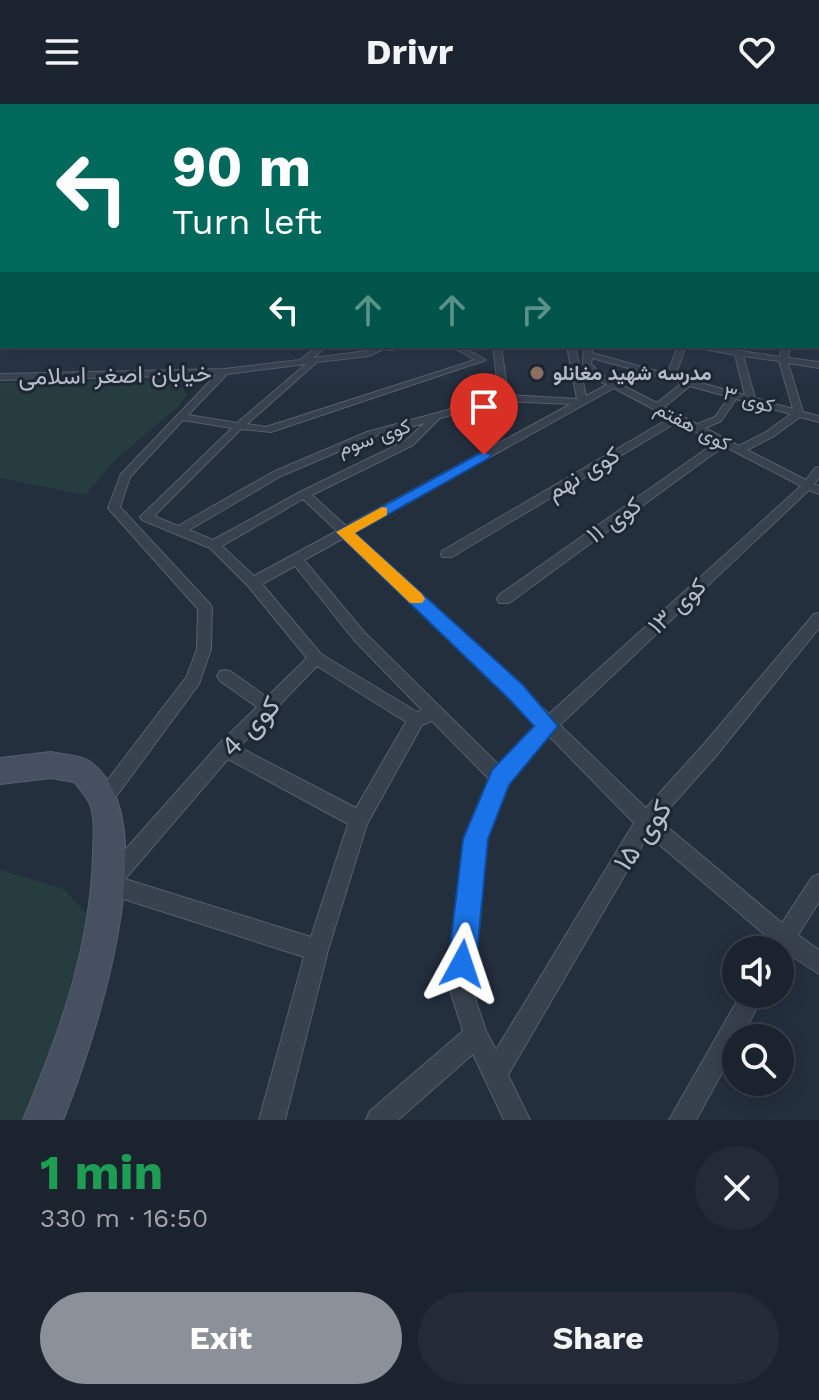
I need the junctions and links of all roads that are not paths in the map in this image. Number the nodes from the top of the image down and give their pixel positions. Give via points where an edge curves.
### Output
1 (320, 348) edge
2 (377, 348) edge
3 (458, 348) edge
4 (497, 348) edge
5 (571, 348) edge
6 (681, 348) edge
7 (703, 348) edge
8 (786, 348) edge
9 (588, 350) edge
10 (739, 355) junction
11 (498, 357) junction
12 (480, 361) junction
13 (313, 362) junction
14 (783, 362) junction
15 (299, 364) junction
16 (819, 365) edge
17 (224, 372) junction
18 (670, 376) junction
19 (0, 377) edge
20 (689, 382) junction
21 (613, 385) junction
22 (579, 386) junction
23 (601, 391) junction
24 (735, 394) junction
25 (504, 398) junction
26 (750, 398) junction
27 (582, 402) junction
28 (658, 407) junction
29 (799, 413) junction
30 (181, 417) junction
31 (435, 417) junction
32 (678, 417) junction
33 (819, 419) edge
34 (239, 426) junction
35 (696, 428) junction
36 (723, 442) junction
37 (739, 450) junction
38 (819, 470) edge
39 (813, 489) edge
40 (304, 494) junction
41 (114, 508) junction
42 (146, 517) junction
43 (181, 529) junction
44 (344, 532) junction
45 (214, 545) junction
46 (447, 554) dead end
47 (297, 560) junction
48 (253, 583) junction
49 (504, 599) dead end
50 (819, 618) edge
51 (316, 658) junction
52 (225, 676) dead end
53 (268, 706) junction
54 (424, 716) junction
55 (548, 726) junction
56 (226, 749) junction
57 (0, 771) edge
58 (500, 778) junction
59 (103, 800) junction
60 (359, 820) junction
61 (646, 821) junction
62 (108, 884) junction
63 (819, 884) edge
64 (772, 936) edge
65 (786, 936) edge
66 (317, 950) junction
67 (794, 950) edge
68 (819, 963) edge
69 (745, 1008) edge
70 (476, 1035) junction
71 (495, 1074) junction
72 (43, 1120) edge
73 (272, 1120) edge
74 (379, 1120) edge
75 (517, 1120) edge
76 (682, 1120) edge

1 - 15 street
2 - 13 street
3 - 12 street
4 - 11 street
5 - 22 street
6 - 18 street
7 - 10 street
8 - 14 street
9 - 18 street, کوی ۳
9 - 21 street, کوی هفتم via 592,371
10 - 14 street
10 - 26 street
11 - 12 street
11 - 25 street
12 - 34 street via 267,430
13 - 15 street
13 - 34 street
14 - 16 street
14 - 29 street
15 - 17 street
17 - 19 street, خیابان اصغر اسلامی
17 - 30 street, خیابان اصغر اسلامی
18 - 20 street, کوی ۳
20 - 24 street, کوی ۳
20 - 28 street
21 - 23 street
21 - 28 street, کوی هفتم
22 - 23 street
22 - 27 street
23 - 27 street
24 - 26 street, کوی ۳
24 - 35 street via 718,419
25 - 27 street, کوی سوم
25 - 31 street, کوی سوم
26 - 29 street, کوی ۳
27 - 44 street
28 - 32 street, کوی هفتم
29 - 33 street, کوی ۳
29 - 37 street
30 - 34 street
30 - 41 street, خیابان اصغر اسلامی via 125,476
31 - 40 street via 409,443
31 - 43 street, کوی سوم via 371,434 277,474
32 - 35 street, کوی هفتم
32 - 46 street, کوی نهم
34 - 42 street
35 - 36 street, کوی هفتم
36 - 37 street, کوی هفتم
36 - 49 street, کوی ۱۱
37 - 39 street, کوی هفتم
38 - 39 street, کوی ۱۳
39 - 55 street, کوی ۱۳
40 - 44 street
40 - 45 street
41 - 42 street
41 - 59 street via 205,608 204,649 194,679
42 - 43 street
43 - 45 street
44 - 47 street
44 - 55 street
45 - 48 street
47 - 48 street
47 - 54 street
48 - 51 street
50 - 61 street, کوی ۱۵
51 - 53 street, کوی 4
51 - 54 street
52 - 53 street
53 - 56 street, کوی 4
54 - 58 street
54 - 60 street
55 - 58 street, کوی ۱۳
55 - 61 street
56 - 60 street
56 - 62 street, کوی 4
57 - 59 street via 51,765 82,771
58 - 70 street via 475,839 463,940 460,987
59 - 62 street
60 - 66 street
61 - 64 street
61 - 71 street, کوی ۱۵
62 - 66 street
62 - 72 street via 97,973
63 - 65 street
66 - 73 street
67 - 68 street
69 - 76 street
70 - 71 street
70 - 74 street
71 - 75 street

